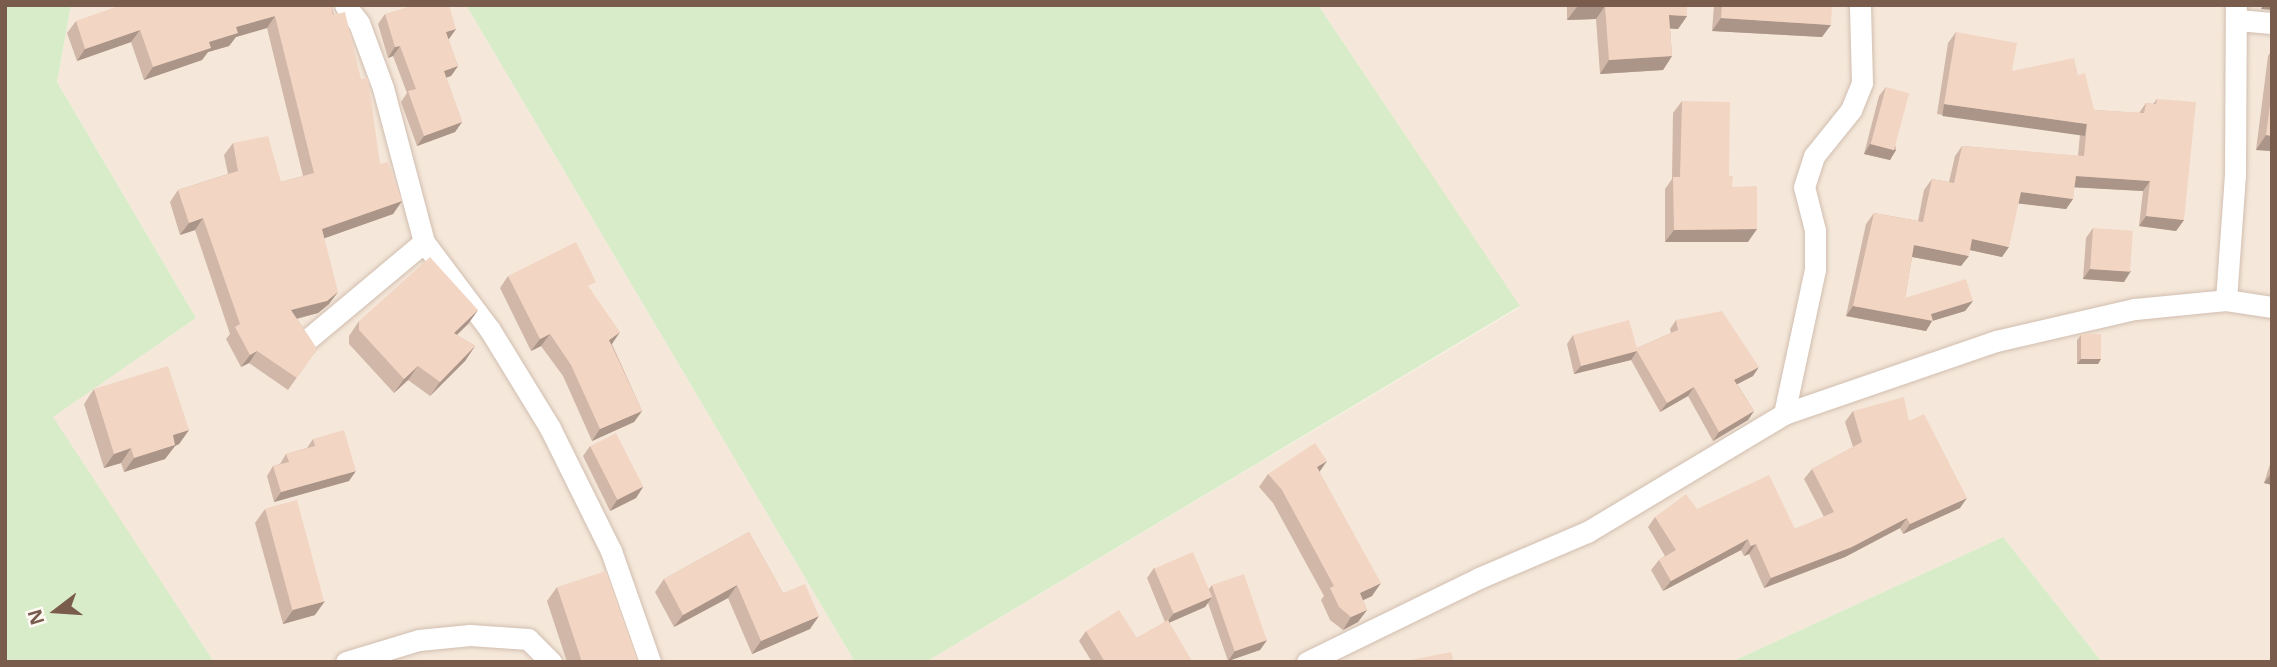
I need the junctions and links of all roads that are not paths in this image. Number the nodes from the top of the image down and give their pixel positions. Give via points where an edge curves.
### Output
1 (345, 5) edge
2 (1860, 5) edge
3 (2237, 13) edge
4 (2272, 23) edge
5 (425, 242) junction
6 (2226, 300) junction
7 (2272, 307) edge
8 (308, 339) edge
9 (1784, 414) junction
10 (346, 662) edge
11 (551, 662) edge
12 (650, 662) edge
13 (1307, 662) edge

1 - 5 street via 359,23 383,89
2 - 9 street via 1862,83 1851,110 1814,156 1804,187 1815,230 1815,269
3 - 4 street
3 - 6 street via 2235,175
5 - 8 street
5 - 12 street via 491,330 550,428 611,551
6 - 7 street
6 - 9 street via 2135,309 1996,341
9 - 13 street via 1587,532 1479,578
10 - 11 street via 419,640 470,635 528,639

